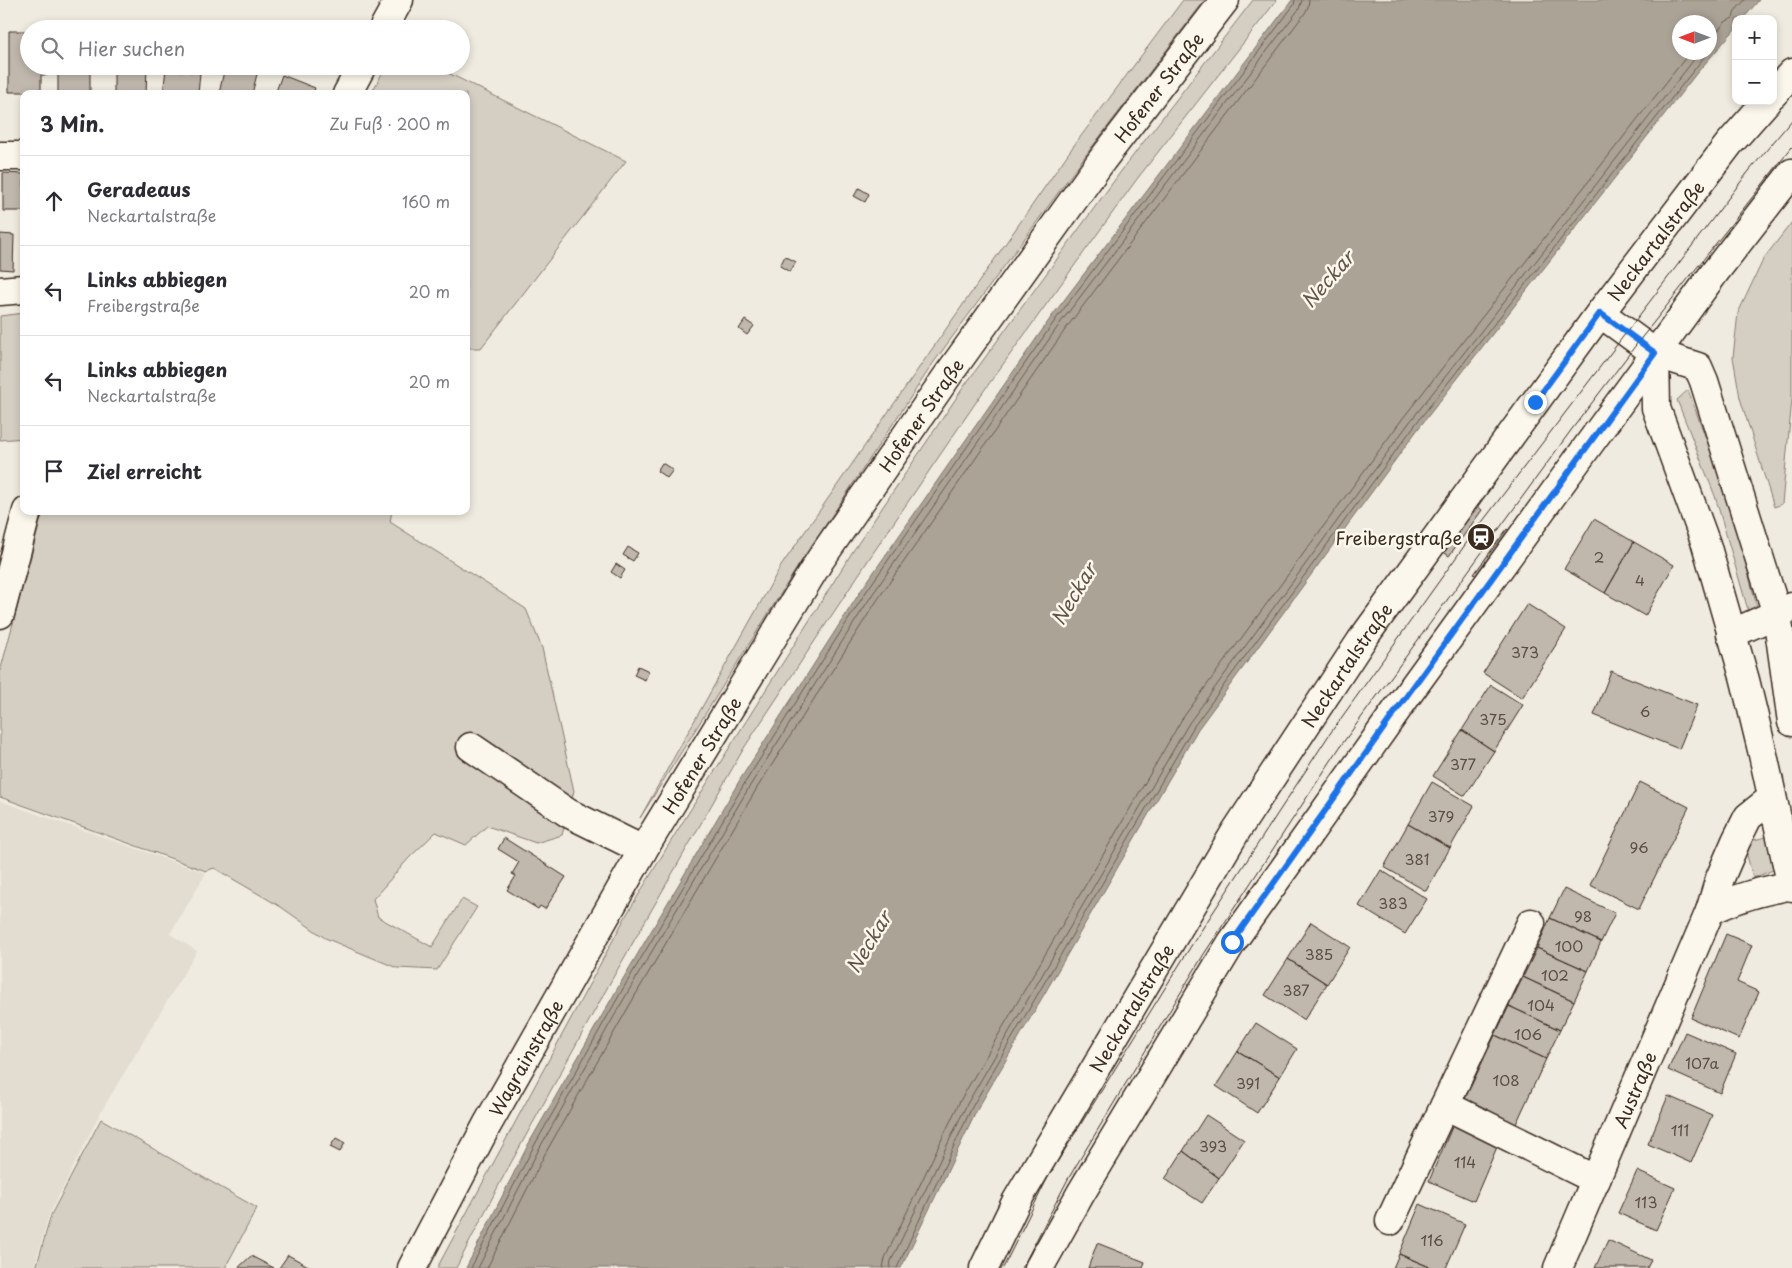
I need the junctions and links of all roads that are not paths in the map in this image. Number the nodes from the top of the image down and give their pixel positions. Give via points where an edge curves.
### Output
1 (399, 0) edge
2 (1226, 0) edge
3 (388, 20) edge
4 (1792, 73) edge
5 (357, 75) edge
6 (349, 90) edge
7 (1777, 90) edge
8 (1763, 105) edge
9 (0, 156) edge
10 (20, 156) edge
11 (1792, 172) edge
12 (20, 289) edge
13 (0, 291) edge
14 (1600, 313) junction
15 (1655, 353) junction
16 (26, 515) edge
17 (1784, 611) edge
18 (0, 614) edge
19 (1731, 634) junction
20 (1788, 667) edge
21 (1745, 680) junction
22 (1792, 722) edge
23 (471, 747) dead end
24 (1772, 798) junction
25 (643, 850) junction
26 (1792, 885) edge
27 (1710, 910) junction
28 (1531, 923) dead end
29 (1445, 1105) junction
30 (1596, 1180) junction
31 (1390, 1221) dead end
32 (412, 1268) edge
33 (984, 1268) edge
34 (1039, 1268) edge
35 (1558, 1268) edge

1 - 3 street
2 - 25 street, Hofener Straße via 1102,160 820,560
4 - 7 street
5 - 6 street
8 - 14 street, Neckartalstraße via 1729,144
9 - 10 street
11 - 15 street
12 - 13 street
14 - 15 street
14 - 33 street, Neckartalstraße via 1362,641 1236,831 1016,1202
15 - 17 street via 1698,367
15 - 19 street via 1656,408 1706,544
15 - 34 street via 1232,942
16 - 18 street
17 - 19 street
17 - 20 street
19 - 21 street
20 - 21 street
20 - 22 street
21 - 24 street
23 - 25 street via 568,813
24 - 26 street
24 - 27 street, Austraße via 1748,817 1720,878
25 - 32 street, Wagrainstraße via 487,1125
26 - 27 street via 1750,894
27 - 30 street, Austraße
28 - 29 street
29 - 30 street
29 - 31 street
30 - 35 street, Austraße

